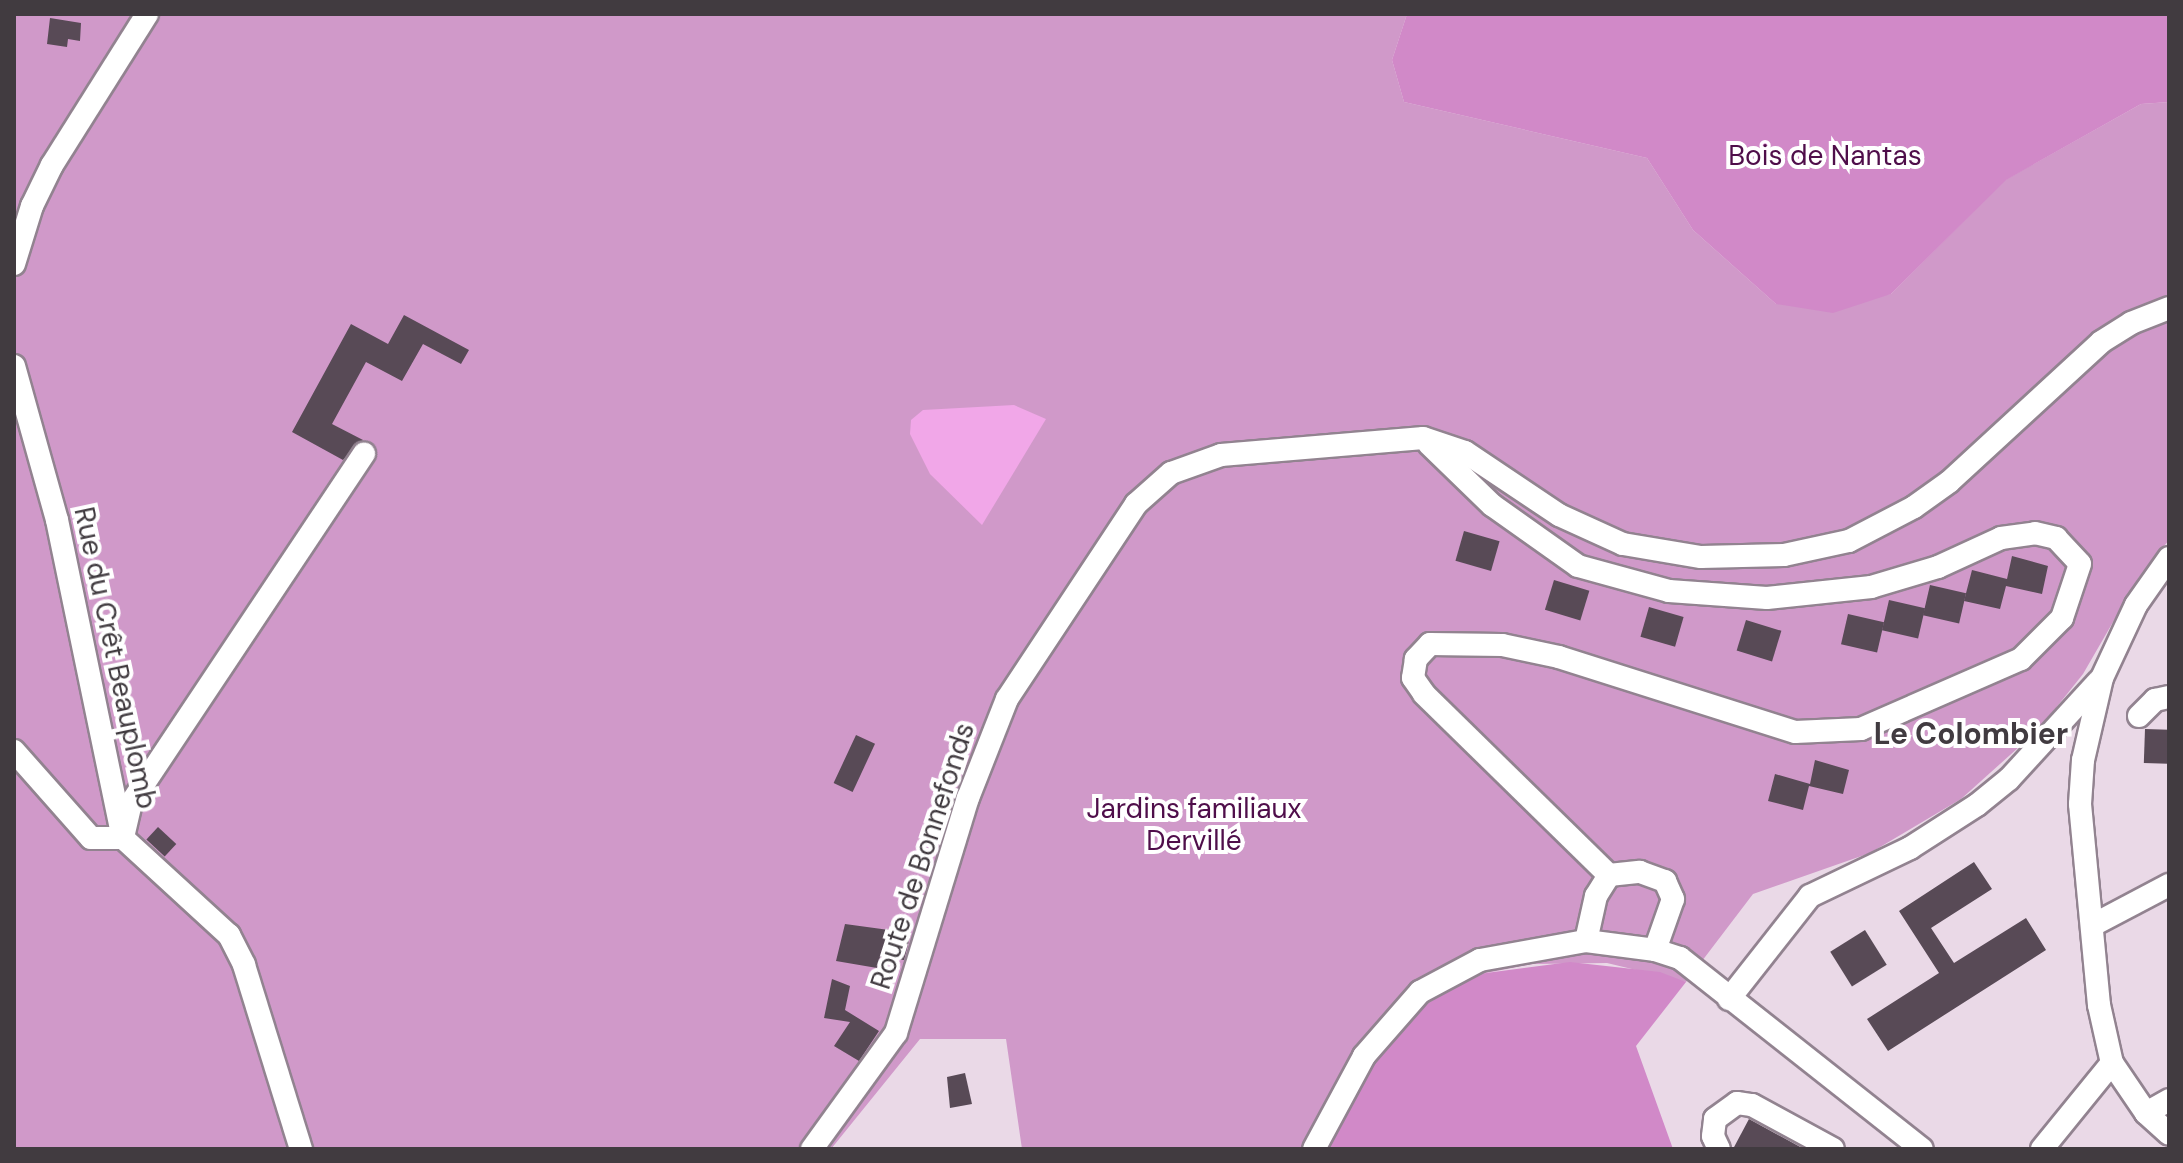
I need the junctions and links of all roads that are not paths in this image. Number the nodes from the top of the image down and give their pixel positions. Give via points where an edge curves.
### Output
1 (147, 14) edge
2 (14, 264) edge
3 (2169, 308) edge
4 (14, 366) edge
5 (1423, 438) junction
6 (364, 454) dead end
7 (2165, 570) edge
8 (2102, 678) junction
9 (2169, 697) edge
10 (2139, 716) dead end
11 (14, 751) edge
12 (123, 838) junction
13 (1609, 875) junction
14 (2169, 885) edge
15 (2093, 925) junction
16 (1586, 941) junction
17 (1655, 950) junction
18 (1729, 999) junction
19 (2112, 1063) junction
20 (2169, 1100) edge
21 (2146, 1113) junction
22 (2169, 1134) edge
23 (817, 1147) edge
24 (301, 1149) edge
25 (1314, 1149) edge
26 (1719, 1149) edge
27 (1833, 1149) edge
28 (1922, 1149) edge
29 (2042, 1149) edge

1 - 2 street via 52,165
3 - 5 street, Route de Bonnefonds via 2101,342 1949,482 1914,507 1849,541 1784,555 1701,557 1623,544 1559,515 1465,452
4 - 12 street, Rue du Crêt Beauplomb via 57,520
5 - 13 street via 1492,505 1578,566 1669,591 1767,598 1871,587 1938,567 2001,538 2035,533 2056,538 2080,564 2062,618 2021,659 1861,729 1795,732 1559,657 1502,645 1430,644 1416,659 1413,678 1424,694
5 - 23 street, Route de Bonnefonds via 1221,455 1171,473 1136,504 1007,699 968,798 896,1033
6 - 12 street via 131,803
7 - 8 street
8 - 15 street via 2083,760 2080,804
8 - 18 street via 2020,768 1977,805 1910,848 1810,896
9 - 10 street via 2155,700
11 - 12 street via 91,838
12 - 24 street, Rue du Crêt Beauplomb via 229,935 244,965
13 - 16 street via 1596,896
13 - 17 street via 1640,872 1665,881 1673,899
14 - 15 street
15 - 19 street via 2099,1005
16 - 17 street
16 - 25 street via 1480,960 1420,992 1364,1056
17 - 18 street via 1680,958
18 - 28 street
19 - 21 street
19 - 29 street
20 - 21 street
21 - 22 street
26 - 27 street via 1713,1136 1715,1119 1737,1103 1752,1105

